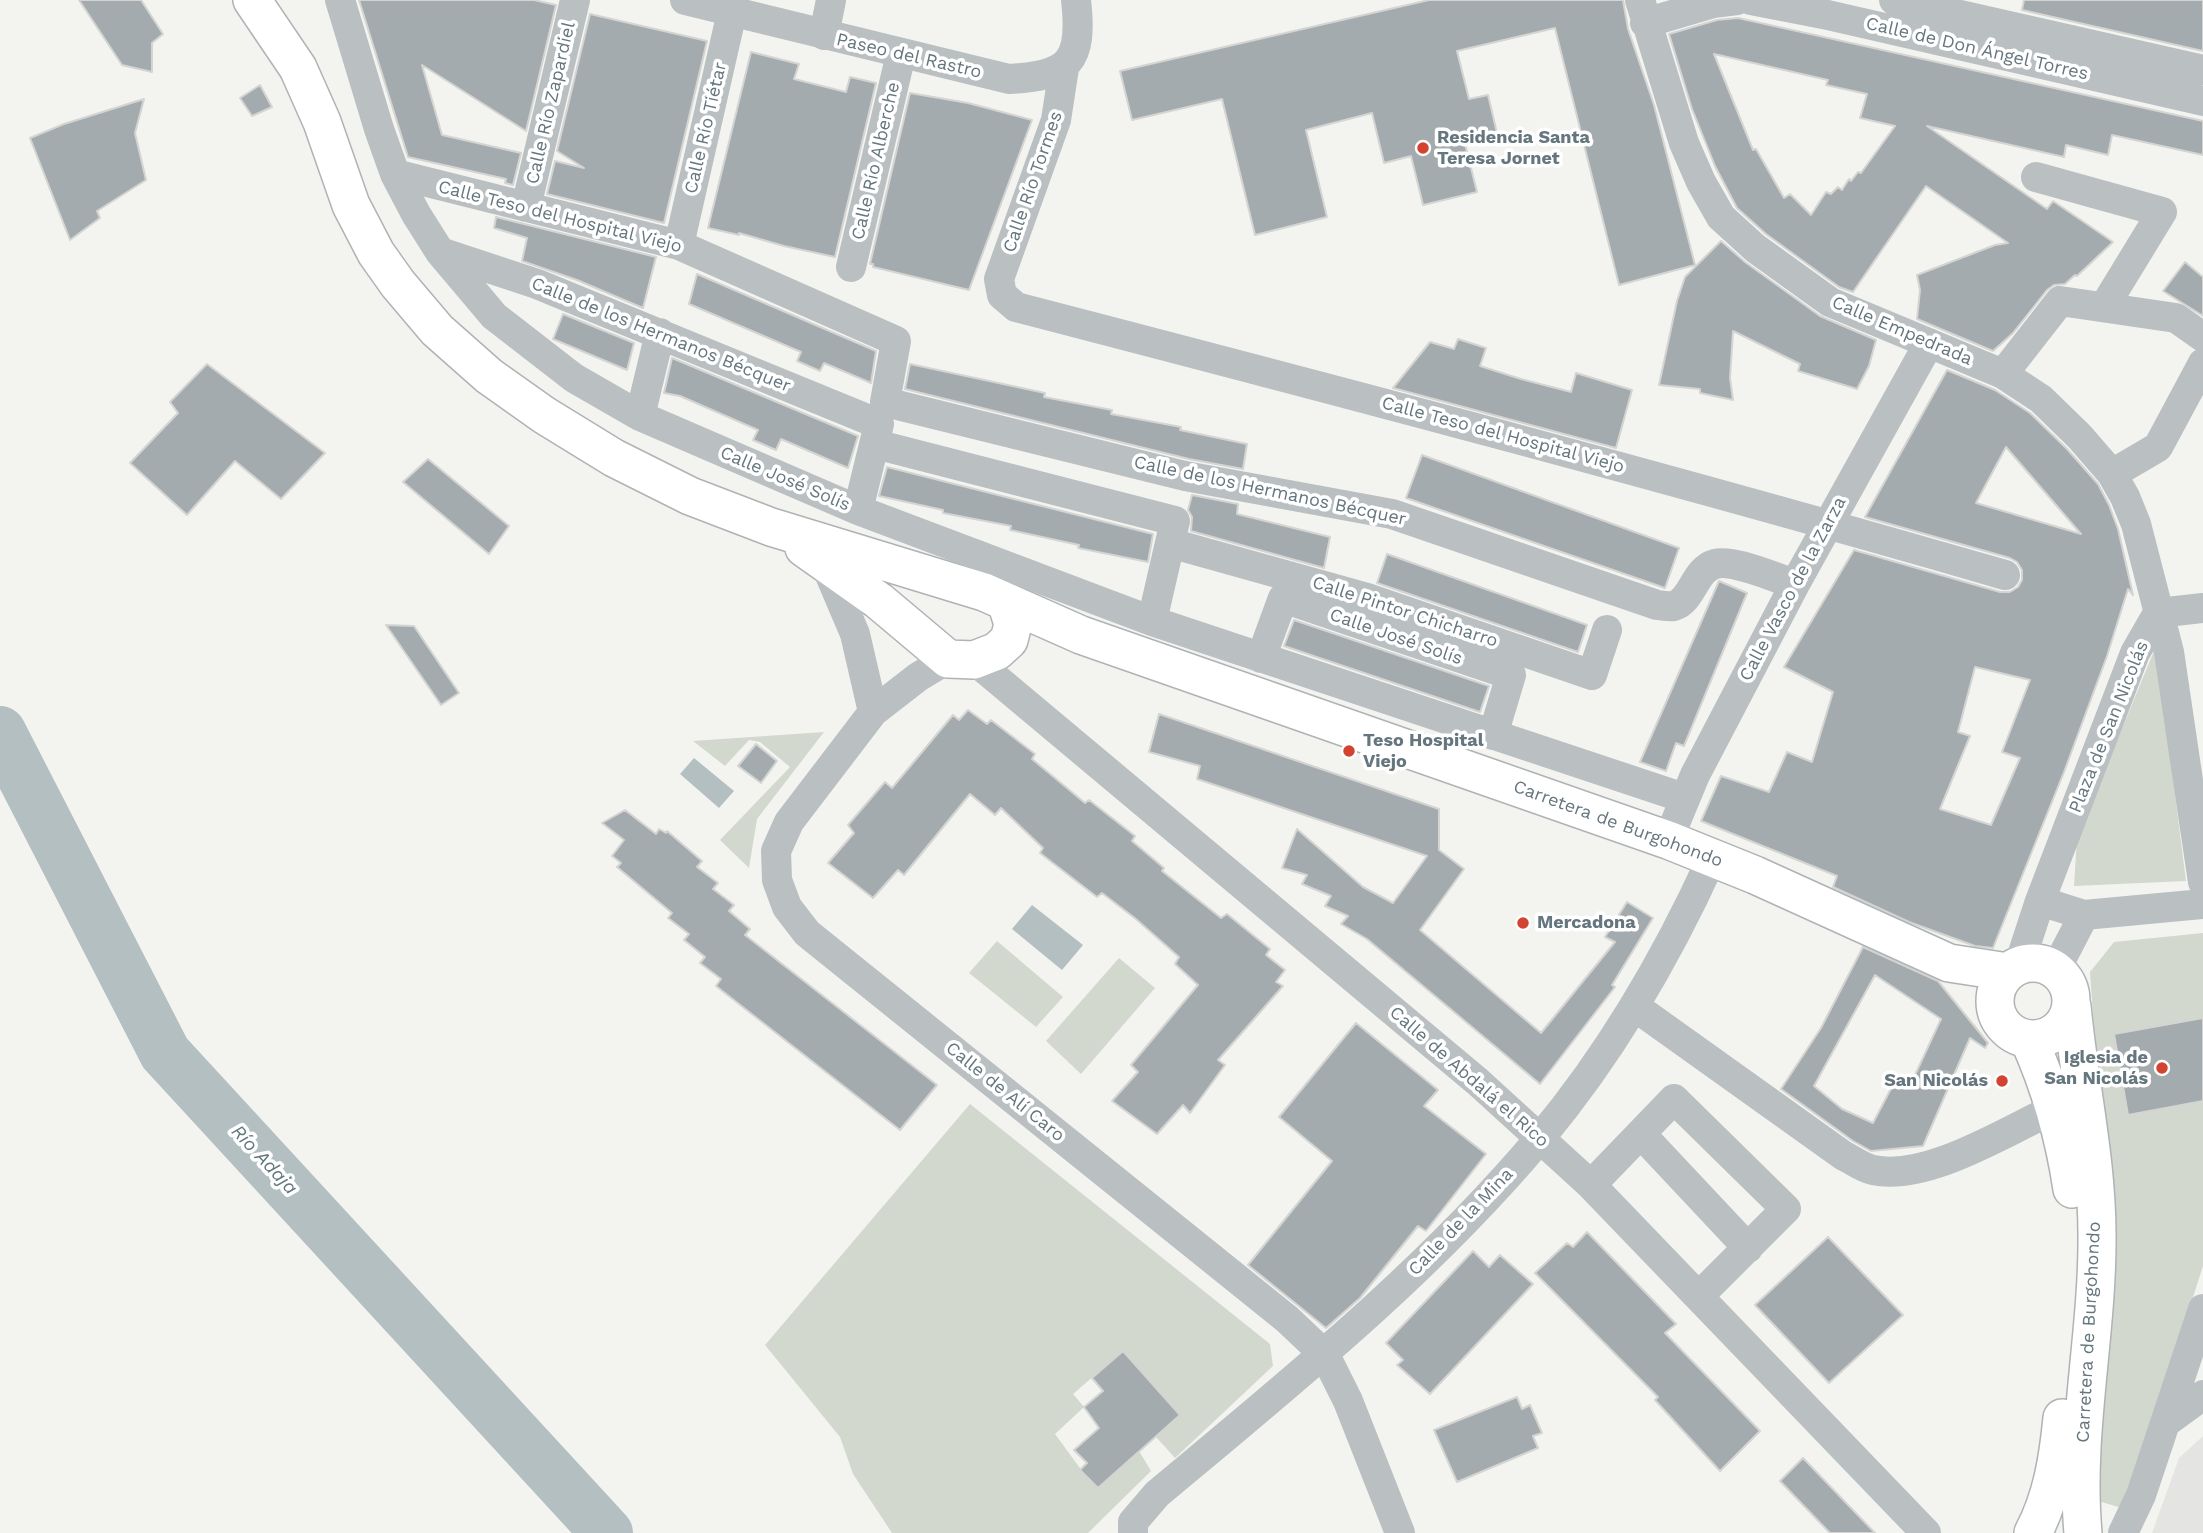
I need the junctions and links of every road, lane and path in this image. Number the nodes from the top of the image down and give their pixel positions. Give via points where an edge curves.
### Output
1 (340, 0) edge
2 (575, 0) edge
3 (685, 0) edge
4 (831, 0) edge
5 (1076, 0) edge
6 (1737, 0) edge
7 (1751, 0) edge
8 (1894, 0) edge
9 (252, 5) edge
10 (732, 12) junction
11 (1642, 12) edge
12 (824, 35) junction
13 (901, 54) junction
14 (1064, 68) junction
15 (2203, 70) edge
16 (2203, 100) edge
17 (395, 174) junction
18 (2036, 177) dead end
19 (526, 207) junction
20 (679, 245) junction
21 (440, 252) junction
22 (851, 267) dead end
23 (1002, 295) joint
24 (2104, 307) junction
25 (660, 334) junction
26 (2203, 337) edge
27 (1929, 343) junction
28 (2203, 363) edge
29 (2003, 374) junction
30 (640, 416) junction
31 (880, 424) junction
32 (2112, 474) junction
33 (858, 510) junction
34 (1827, 523) junction
35 (771, 527) junction
36 (1172, 532) junction
37 (824, 561) junction
38 (928, 575) junction
39 (2005, 575) dead end
40 (1795, 584) junction
41 (1006, 602) junction
42 (2203, 608) edge
43 (2158, 613) junction
44 (1152, 621) junction
45 (905, 624) junction
46 (1607, 630) dead end
47 (1080, 635) junction
48 (1009, 640) junction
49 (1261, 658) junction
50 (961, 659) junction
51 (873, 712) junction
52 (1493, 735) junction
53 (1684, 799) junction
54 (1668, 840) junction
55 (1712, 858) junction
56 (2203, 882) edge
57 (2040, 901) junction
58 (2203, 904) edge
59 (2084, 915) junction
60 (2056, 969) junction
61 (2007, 980) junction
62 (1634, 1006) junction
63 (2072, 1006) junction
64 (2029, 1040) junction
65 (2056, 1108) junction
66 (1641, 1134) junction
67 (1540, 1139) junction
68 (1591, 1185) junction
69 (1748, 1248) junction
70 (1699, 1296) junction
71 (2203, 1309) edge
72 (1325, 1355) junction
73 (2203, 1395) edge
74 (2165, 1423) junction
75 (1133, 1528) edge
76 (1400, 1533) edge
77 (1926, 1533) edge
78 (2033, 1533) edge
79 (2082, 1533) edge
80 (2123, 1533) edge

1 - 17 street, Calle José Solís
2 - 19 street, Calle Río Zapardiel
3 - 10 street, Paseo del Rastro
4 - 12 street
5 - 14 street via 1076,49
6 - 11 street
7 - 16 street, Calle de Don Ángel Torres
8 - 15 street, Calle de Don Ángel Torres
9 - 35 main road via 298,68 351,205 376,253 437,330 489,376 614,458 690,496
10 - 12 street, Paseo del Rastro
10 - 20 street, Calle Río Tiétar
11 - 27 street, Calle Empedrada via 1684,143 1721,216 1755,248 1830,302
12 - 13 street, Paseo del Rastro
13 - 14 street, Paseo del Rastro via 1009,79 1041,78
13 - 22 street, Calle Río Alberche
14 - 23 street, Calle Río Tormes via 1056,120 999,279
17 - 19 street, Calle Teso del Hospital Viejo
17 - 21 street, Calle José Solís
18 - 24 street via 2162,212
19 - 20 street, Calle Teso del Hospital Viejo
20 - 31 street, Calle Teso del Hospital Viejo via 897,341
21 - 25 street, Calle de los Hermanos Bécquer via 537,284
21 - 30 street, Calle José Solís via 494,316 574,378
23 - 34 street, Calle Teso del Hospital Viejo via 1016,307
24 - 26 street via 2176,318
24 - 29 street via 2060,301
25 - 30 street
25 - 31 street, Calle de los Hermanos Bécquer
27 - 29 street, Calle Empedrada
27 - 34 street, Calle Vasco de la Zarza
28 - 32 street via 2158,447
29 - 32 street, Calle Empedrada via 2041,399
30 - 33 street, Calle José Solís
31 - 33 street, Calle Teso del Hospital Viejo
31 - 36 street, Calle Pintor Chicharro
31 - 40 street, Calle de los Hermanos Bécquer via 1392,514 1657,605 1674,606 1701,572 1716,564 1733,564
32 - 43 street, Calle Empedrada via 2136,524
33 - 44 street, Calle José Solís
34 - 39 street, Calle Teso del Hospital Viejo
34 - 40 street, Calle Vasco de la Zarza
35 - 37 main road
35 - 38 main road
36 - 44 street
36 - 46 street, Calle Pintor Chicharro via 1592,675
37 - 45 main road
37 - 51 street via 855,635
38 - 41 main road
38 - 45 main road via 914,584 904,610
40 - 53 street, Calle Vasco de la Zarza
41 - 47 main road, Carretera de Burgohondo
41 - 48 main road via 1013,624
42 - 43 street
43 - 56 street, Plaza de San Nicolás via 2169,652
43 - 57 street, Plaza de San Nicolás via 2135,653
44 - 49 street, Calle José Solís
45 - 50 main road
47 - 48 main road, Carretera de Burgohondo
47 - 54 main road, Carretera de Burgohondo
48 - 50 main road via 997,651
49 - 52 street, Calle José Solís
49 - 52 street, Calle José Solís via 1283,598 1511,676
50 - 51 street, Calle de Alí Caro via 918,677
50 - 67 street, Calle de Abdalá el Rico via 1468,1073
51 - 72 street, Calle de Alí Caro via 789,822 780,841 777,880 786,907 807,933 1287,1319
52 - 53 street, Calle José Solís
53 - 54 street, Calle Vasco de la Zarza
54 - 55 main road, Carretera de Burgohondo
55 - 61 main road, Carretera de Burgohondo via 1949,962
55 - 62 street, Calle de la Mina
57 - 59 street
57 - 61 street, Plaza de San Nicolás
58 - 59 street
59 - 60 street
60 - 61 main road via 2037,963
60 - 63 main road via 2069,985
61 - 64 main road via 2001,1021 2013,1034
62 - 65 street via 1844,1156 1873,1170 1906,1171 1941,1163
62 - 67 street, Calle de la Mina
63 - 64 main road via 2064,1024 2050,1035
63 - 79 main road, Carretera de Burgohondo via 2097,1233 2082,1449
64 - 65 main road, Carretera de Burgohondo
65 - 78 main road, Carretera de Burgohondo via 2067,1152 2075,1233 2059,1447 2053,1484
66 - 68 street
66 - 69 street
66 - 69 street via 1674,1100 1786,1209
67 - 68 street, Calle de Abdalá el Rico
67 - 72 street, Calle de la Mina via 1453,1234
68 - 70 street, Calle de Abdalá el Rico
69 - 70 street
70 - 77 street, Calle de Abdalá el Rico
71 - 74 street
72 - 75 street, Calle de la Mina via 1157,1494
72 - 76 street, Calle de Alí Caro
73 - 74 street
74 - 80 street

